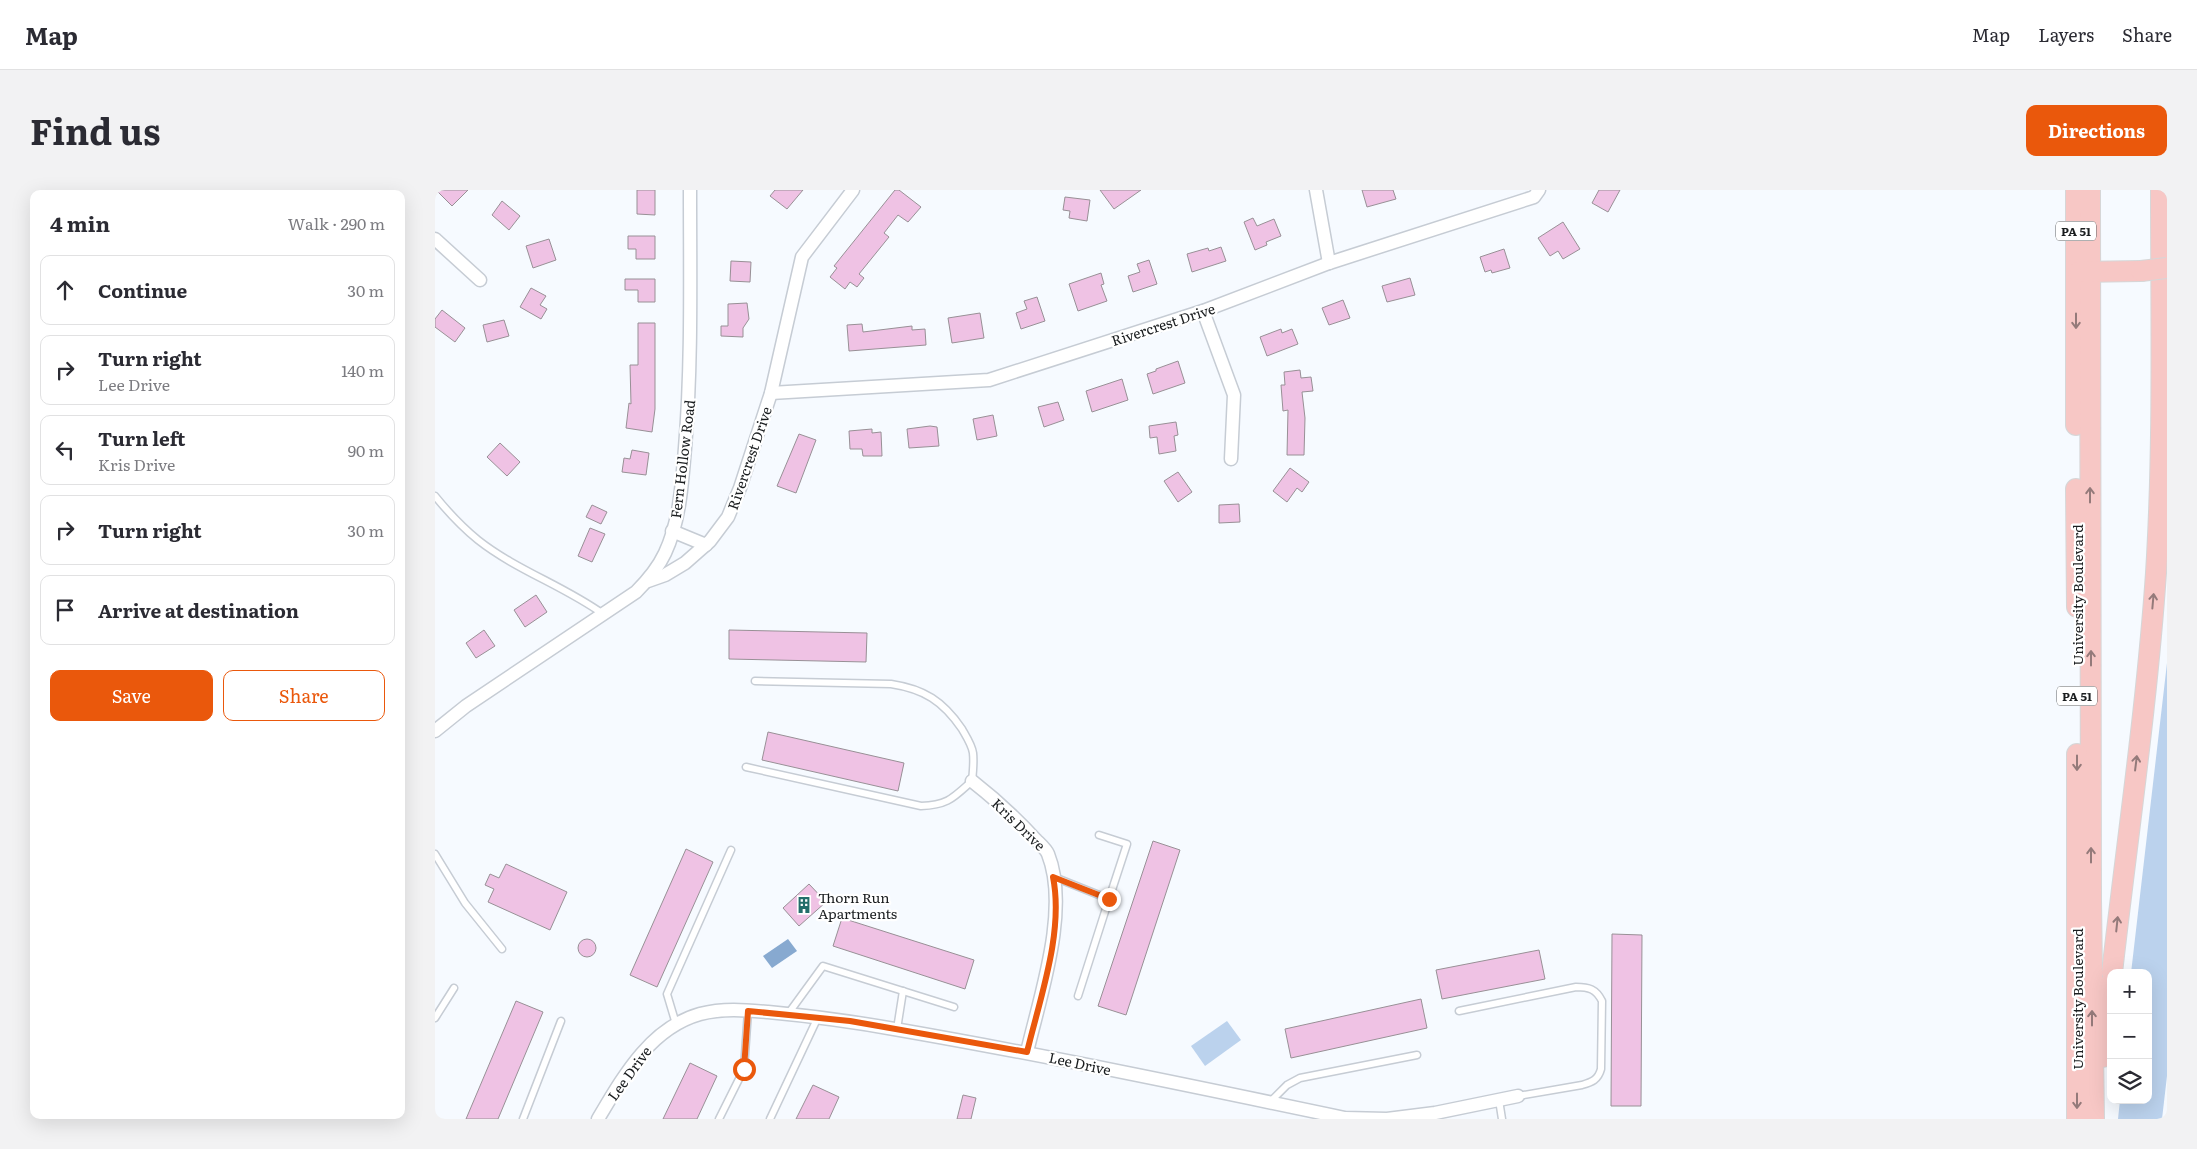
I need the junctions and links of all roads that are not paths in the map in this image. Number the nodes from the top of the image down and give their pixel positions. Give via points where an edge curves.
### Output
1 (690, 190) edge
2 (853, 190) edge
3 (1316, 190) edge
4 (1539, 190) edge
5 (2076, 190) edge
6 (2091, 190) edge
7 (2161, 190) edge
8 (435, 239) edge
9 (1329, 264) junction
10 (2167, 268) edge
11 (2084, 272) junction
12 (480, 280) dead end
13 (1203, 311) junction
14 (771, 394) junction
15 (1231, 459) dead end
16 (435, 496) edge
17 (672, 531) junction
18 (706, 545) junction
19 (648, 581) junction
20 (604, 615) junction
21 (755, 681) dead end
22 (435, 731) edge
23 (746, 767) dead end
24 (972, 781) junction
25 (1099, 835) dead end
26 (731, 850) dead end
27 (435, 854) edge
28 (1053, 877) junction
29 (1109, 899) junction
30 (502, 949) dead end
31 (2112, 969) edge
32 (453, 988) dead end
33 (903, 991) junction
34 (1079, 996) dead end
35 (954, 1007) dead end
36 (748, 1011) junction
37 (1459, 1011) dead end
38 (788, 1014) junction
39 (2108, 1014) edge
40 (818, 1017) junction
41 (435, 1018) edge
42 (561, 1021) dead end
43 (676, 1024) junction
44 (897, 1029) junction
45 (1027, 1052) junction
46 (1417, 1055) dead end
47 (1518, 1096) joint
48 (1499, 1100) junction
49 (1270, 1102) junction
50 (523, 1119) edge
51 (598, 1119) edge
52 (719, 1119) edge
53 (770, 1119) edge
54 (1502, 1119) edge
55 (2077, 1119) edge
56 (2094, 1119) edge
57 (2099, 1119) edge

1 - 17 street, Fern Hollow Road via 689,396 682,483
2 - 14 street, Rivercrest Drive via 802,257
3 - 9 street
4 - 9 street, Rivercrest Drive via 1534,196
5 - 11 main road, University Boulevard / PA 51
6 - 11 main road
31 -> 7 main road via 2155,573 2160,449
8 - 12 street
9 - 13 street, Rivercrest Drive
10 - 11 main road, bridge
11 -> 55 main road, University Boulevard / PA 51
56 -> 11 main road
13 - 14 street, Rivercrest Drive via 989,380
13 - 15 street via 1233,395
14 - 18 street, Rivercrest Drive via 735,502 721,529
16 - 20 lane via 479,541
17 - 18 street
17 - 19 street, Fern Hollow Road via 665,553
18 - 19 street, Rivercrest Drive via 675,570
19 - 20 street, Fern Hollow Road
20 - 22 street, Fern Hollow Road via 466,706
21 - 24 lane via 912,687 952,714 967,737 973,752
23 - 24 lane via 921,806 951,801
24 - 28 street, Kris Drive via 1012,814 1048,853
25 - 29 lane via 1127,844
26 - 43 lane via 667,994
27 - 30 lane via 465,904
28 - 29 lane
28 - 45 street, Kris Drive via 1056,892 1052,946
29 - 34 lane
32 - 41 lane
33 - 35 lane
33 - 38 lane via 823,966
33 - 44 lane
36 - 38 street, Lee Drive
36 - 43 street, Lee Drive via 726,1009 699,1014
36 - 52 lane via 744,1069
37 - 47 lane via 1576,987 1589,987 1598,993 1602,1001 1599,1077 1582,1085
38 - 40 street, Lee Drive
39 - 57 main road, University Boulevard
40 - 44 street, Lee Drive
40 - 53 lane
42 - 50 lane
43 - 51 street, Lee Drive via 652,1042 623,1078
44 - 45 street, Lee Drive
45 - 49 street, Lee Drive
46 - 49 lane via 1300,1078 1287,1085
47 - 48 street, Lee Drive
48 - 49 street, Lee Drive via 1387,1119 1345,1118
48 - 54 lane

